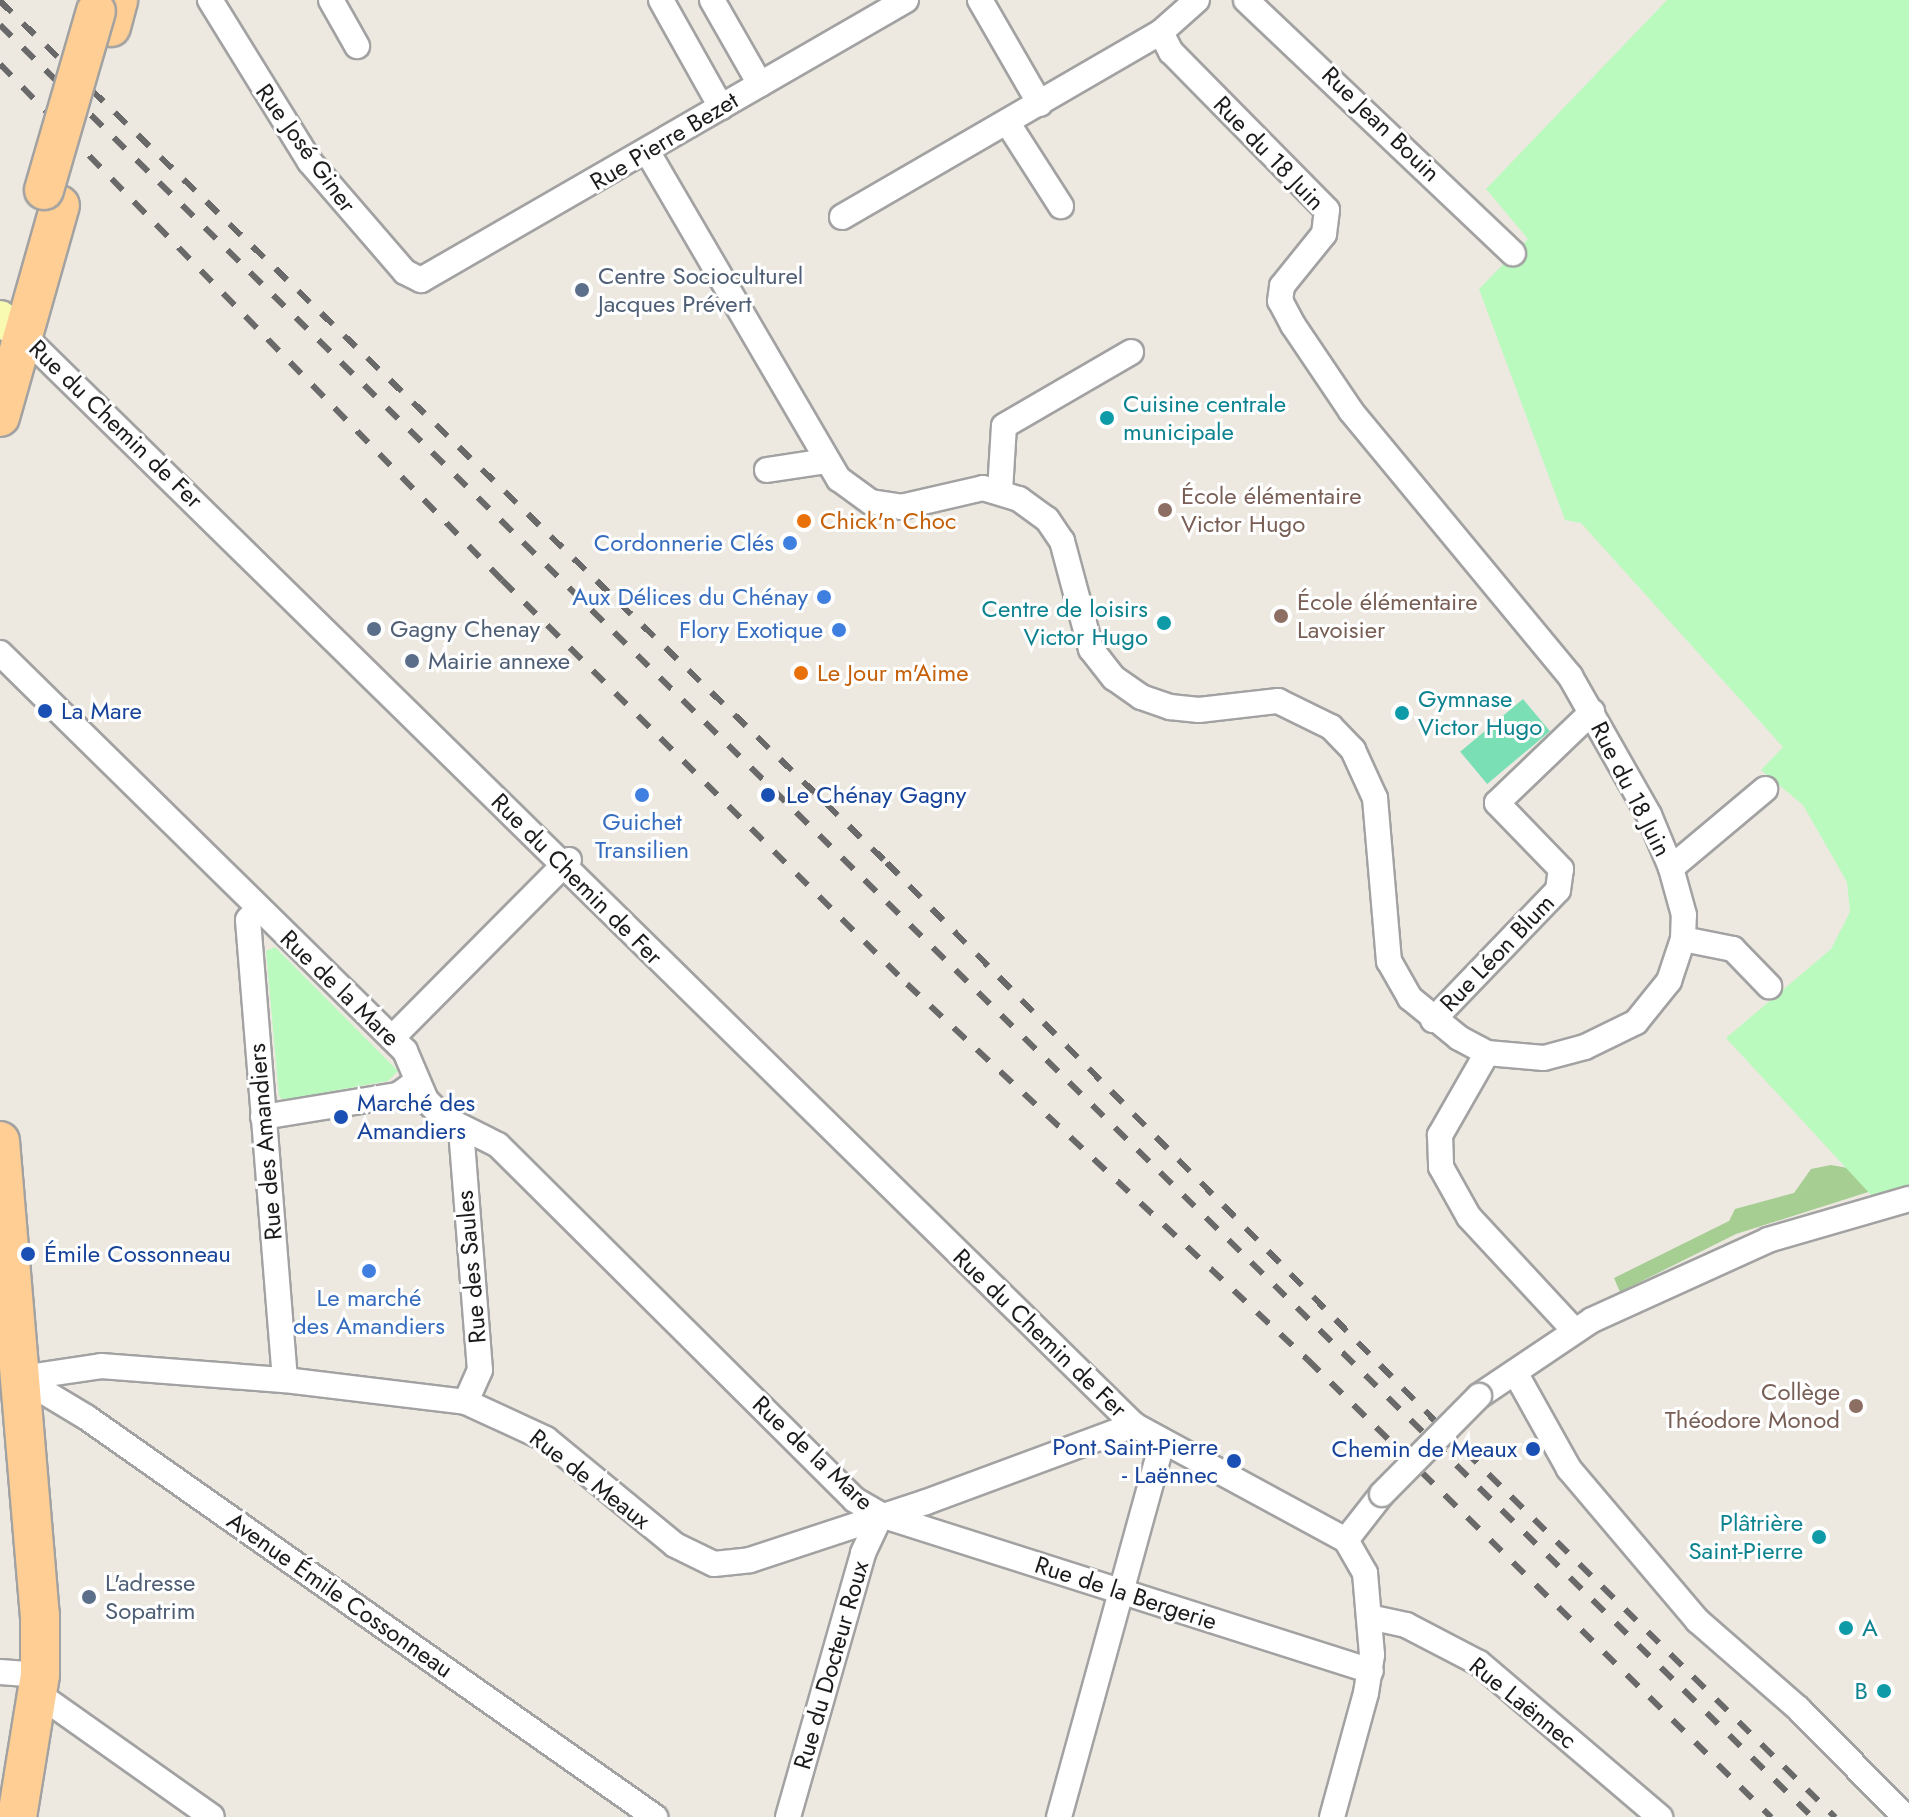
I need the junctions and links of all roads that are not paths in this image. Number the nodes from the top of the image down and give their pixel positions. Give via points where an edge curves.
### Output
1 (210, 0) edge
2 (331, 0) edge
3 (661, 0) edge
4 (712, 0) edge
5 (906, 0) edge
6 (980, 0) edge
7 (1197, 0) edge
8 (1246, 0) edge
9 (106, 9) edge
10 (1161, 32) junction
11 (357, 46) dead end
12 (760, 84) junction
13 (1040, 104) junction
14 (721, 107) junction
15 (1007, 122) junction
16 (647, 151) junction
17 (1061, 206) dead end
18 (842, 217) dead end
19 (1513, 253) dead end
20 (421, 280) joint
21 (7, 322) edge
22 (1131, 352) dead end
23 (0, 417) edge
24 (827, 461) junction
25 (767, 470) dead end
26 (1000, 491) junction
27 (0, 653) edge
28 (1592, 712) junction
29 (1765, 789) dead end
30 (566, 863) junction
31 (1671, 868) junction
32 (259, 908) junction
33 (1683, 939) junction
34 (1769, 986) dead end
35 (1433, 1020) junction
36 (392, 1038) junction
37 (1487, 1053) junction
38 (416, 1082) junction
39 (263, 1117) junction
40 (461, 1129) junction
41 (0, 1141) edge
42 (0, 1148) edge
43 (1909, 1199) edge
44 (1574, 1330) junction
45 (1516, 1374) junction
46 (10, 1380) edge
47 (285, 1380) junction
48 (466, 1402) junction
49 (1134, 1425) junction
50 (1162, 1444) junction
51 (881, 1515) junction
52 (1346, 1540) junction
53 (1121, 1592) junction
54 (1369, 1617) junction
55 (1371, 1671) junction
56 (0, 1672) edge
57 (39, 1684) junction
58 (17, 1817) edge
59 (212, 1817) edge
60 (655, 1817) edge
61 (788, 1817) edge
62 (1059, 1817) edge
63 (1332, 1817) edge
64 (1660, 1817) edge
65 (1905, 1817) edge

1 - 20 street, Rue José Giner via 310,162 405,272
2 - 11 street
3 - 14 street
4 - 12 street
5 - 12 street, Rue Pierre Bezet
6 - 13 street
7 - 10 street
8 - 19 street, Rue Jean Bouin via 1360,102
9 - 21 main road, bridge via 52,198
10 - 13 street
10 - 28 street, Rue du 18 Juin via 1171,52 1322,204 1328,223 1288,276 1280,301 1326,378 1543,638
12 - 14 street, Rue Pierre Bezet
13 - 15 street
14 - 16 street, Rue Pierre Bezet
15 - 17 street
15 - 18 street
16 - 20 street, Rue Pierre Bezet
16 - 24 street
21 - 23 main road
21 - 30 street, Rue du Chemin de Fer
22 - 26 street via 1004,426
24 - 25 street
24 - 26 street via 839,479 881,504 901,507 983,488
26 - 35 street, Rue du 18 Juin via 1047,519 1062,541 1091,649 1114,678 1141,697 1170,707 1199,710 1278,701 1316,716 1353,750 1375,798 1389,961 1398,983
27 - 32 street, Rue de la Mare
28 - 31 street, Rue du 18 Juin via 1649,815
28 - 35 street, Rue Léon Blum via 1497,803 1561,869 1558,890
29 - 31 street
30 - 36 street
30 - 49 street, Rue du Chemin de Fer
31 - 33 street, Rue du 18 Juin via 1682,898
32 - 36 street, Rue de la Mare
32 - 39 street, Rue des Amandiers via 248,920
33 - 34 street via 1733,949
33 - 37 street, Rue du 18 Juin via 1669,981 1650,1009 1614,1035 1544,1058
35 - 37 street, Rue du 18 Juin
36 - 38 street, Rue de la Mare via 415,1069
37 - 44 street via 1440,1135 1441,1167 1469,1217
38 - 39 street via 398,1095
38 - 40 street, Rue de la Mare via 426,1100
39 - 47 street, Rue des Amandiers
40 - 48 street, Rue des Saules via 480,1370
40 - 51 street, Rue de la Mare via 498,1145 855,1500
41 - 42 main road
42 - 46 main road
43 - 44 street via 1768,1240
44 - 45 street
45 - 52 street, bridge via 1479,1396 1382,1494
45 - 65 street via 1569,1469 1698,1621 1799,1709
46 - 47 street, Rue de Meaux via 101,1366
46 - 57 main road via 40,1615
46 - 60 street, Avenue Émile Cossonneau via 86,1417
47 - 48 street, Rue de Meaux
48 - 51 street, Rue de Meaux via 546,1439 675,1545 714,1564 750,1560
49 - 50 street
49 - 51 street, Rue de Meaux
50 - 52 street
50 - 53 street
51 - 53 street, Rue de la Bergerie
51 - 61 street, Rue du Docteur Roux via 863,1553
52 - 54 street via 1365,1573
53 - 55 street, Rue de la Bergerie
53 - 62 street
54 - 55 street
54 - 64 street, Rue Laënnec via 1406,1625 1479,1663
55 - 63 street
56 - 57 street
57 - 58 main road
57 - 59 street

